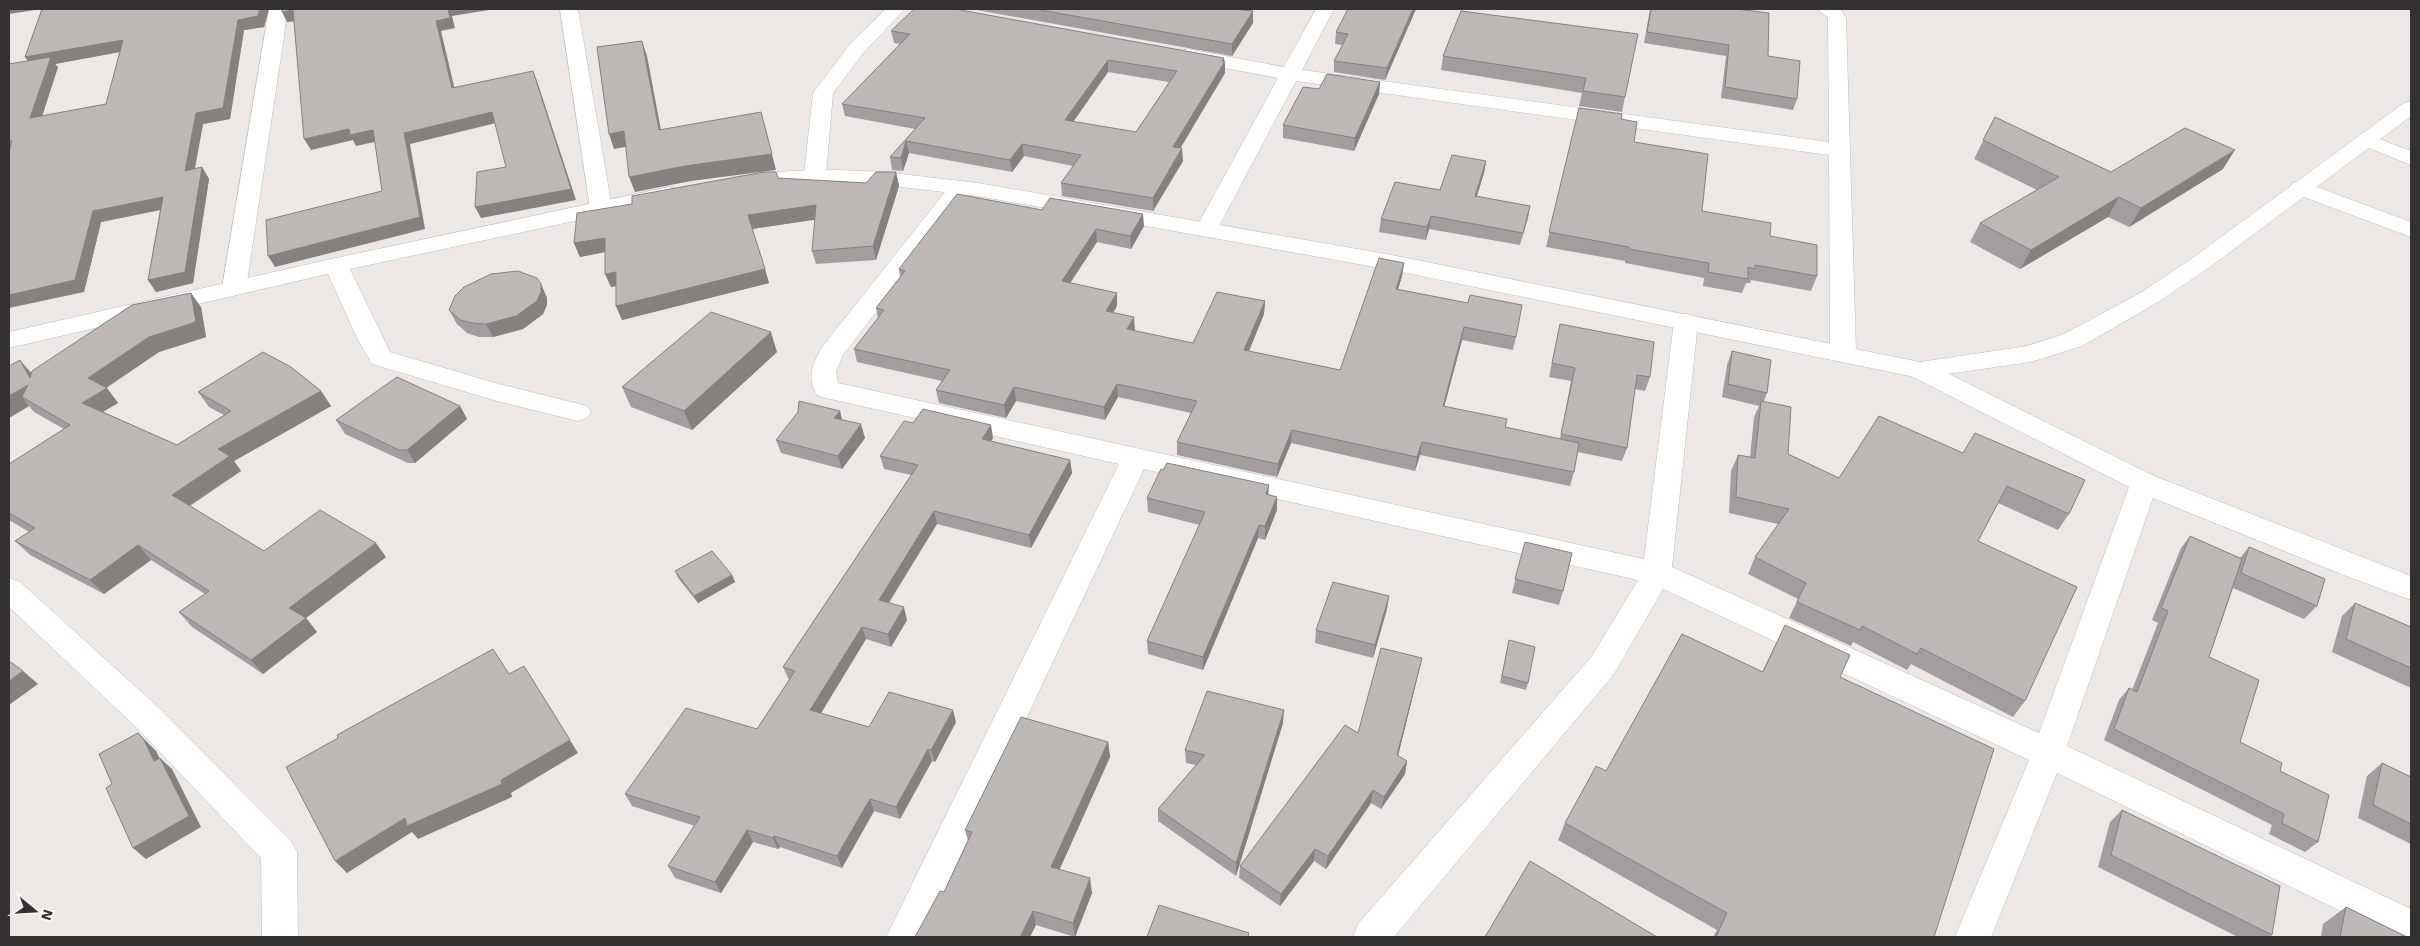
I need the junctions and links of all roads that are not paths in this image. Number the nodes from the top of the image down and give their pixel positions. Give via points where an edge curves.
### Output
1 (278, 9) edge
2 (569, 9) edge
3 (896, 9) edge
4 (1325, 9) edge
5 (1826, 9) edge
6 (1174, 53) edge
7 (1290, 74) junction
8 (2411, 107) edge
9 (2366, 140) junction
10 (1838, 150) junction
11 (2411, 159) edge
12 (815, 175) junction
13 (720, 186) edge
14 (960, 188) junction
15 (2301, 188) junction
16 (691, 190) edge
17 (601, 208) junction
18 (1207, 228) junction
19 (2411, 230) edge
20 (336, 265) junction
21 (234, 288) junction
22 (1686, 322) junction
23 (9, 340) edge
24 (1843, 352) junction
25 (1920, 370) junction
26 (578, 412) dead end
27 (1136, 457) junction
28 (2144, 483) junction
29 (1657, 573) junction
30 (2411, 588) edge
31 (9, 590) edge
32 (2048, 753) junction
33 (2411, 927) edge
34 (1376, 936) edge
35 (280, 937) edge
36 (904, 937) edge
37 (1973, 937) edge

1 - 21 street
2 - 17 street
3 - 12 street via 857,48 823,93
4 - 7 street
5 - 10 street via 1837,18
6 - 7 street
7 - 10 street
7 - 18 street
8 - 9 street
9 - 11 street
9 - 15 street
10 - 24 street
12 - 13 street
12 - 14 street via 899,178
14 - 18 street
14 - 27 street via 832,352 823,371 826,389
15 - 19 street
15 - 25 street via 2150,298 2072,340 2030,354
16 - 17 street
17 - 20 street
18 - 22 street
20 - 21 street
20 - 26 street via 381,358
21 - 23 street
22 - 24 street
22 - 29 street
24 - 25 street
25 - 28 street
27 - 29 street
27 - 36 street
28 - 30 street
28 - 32 street
29 - 32 street
29 - 34 street via 1604,665
31 - 35 street via 226,796 279,852
32 - 33 street
32 - 37 street

